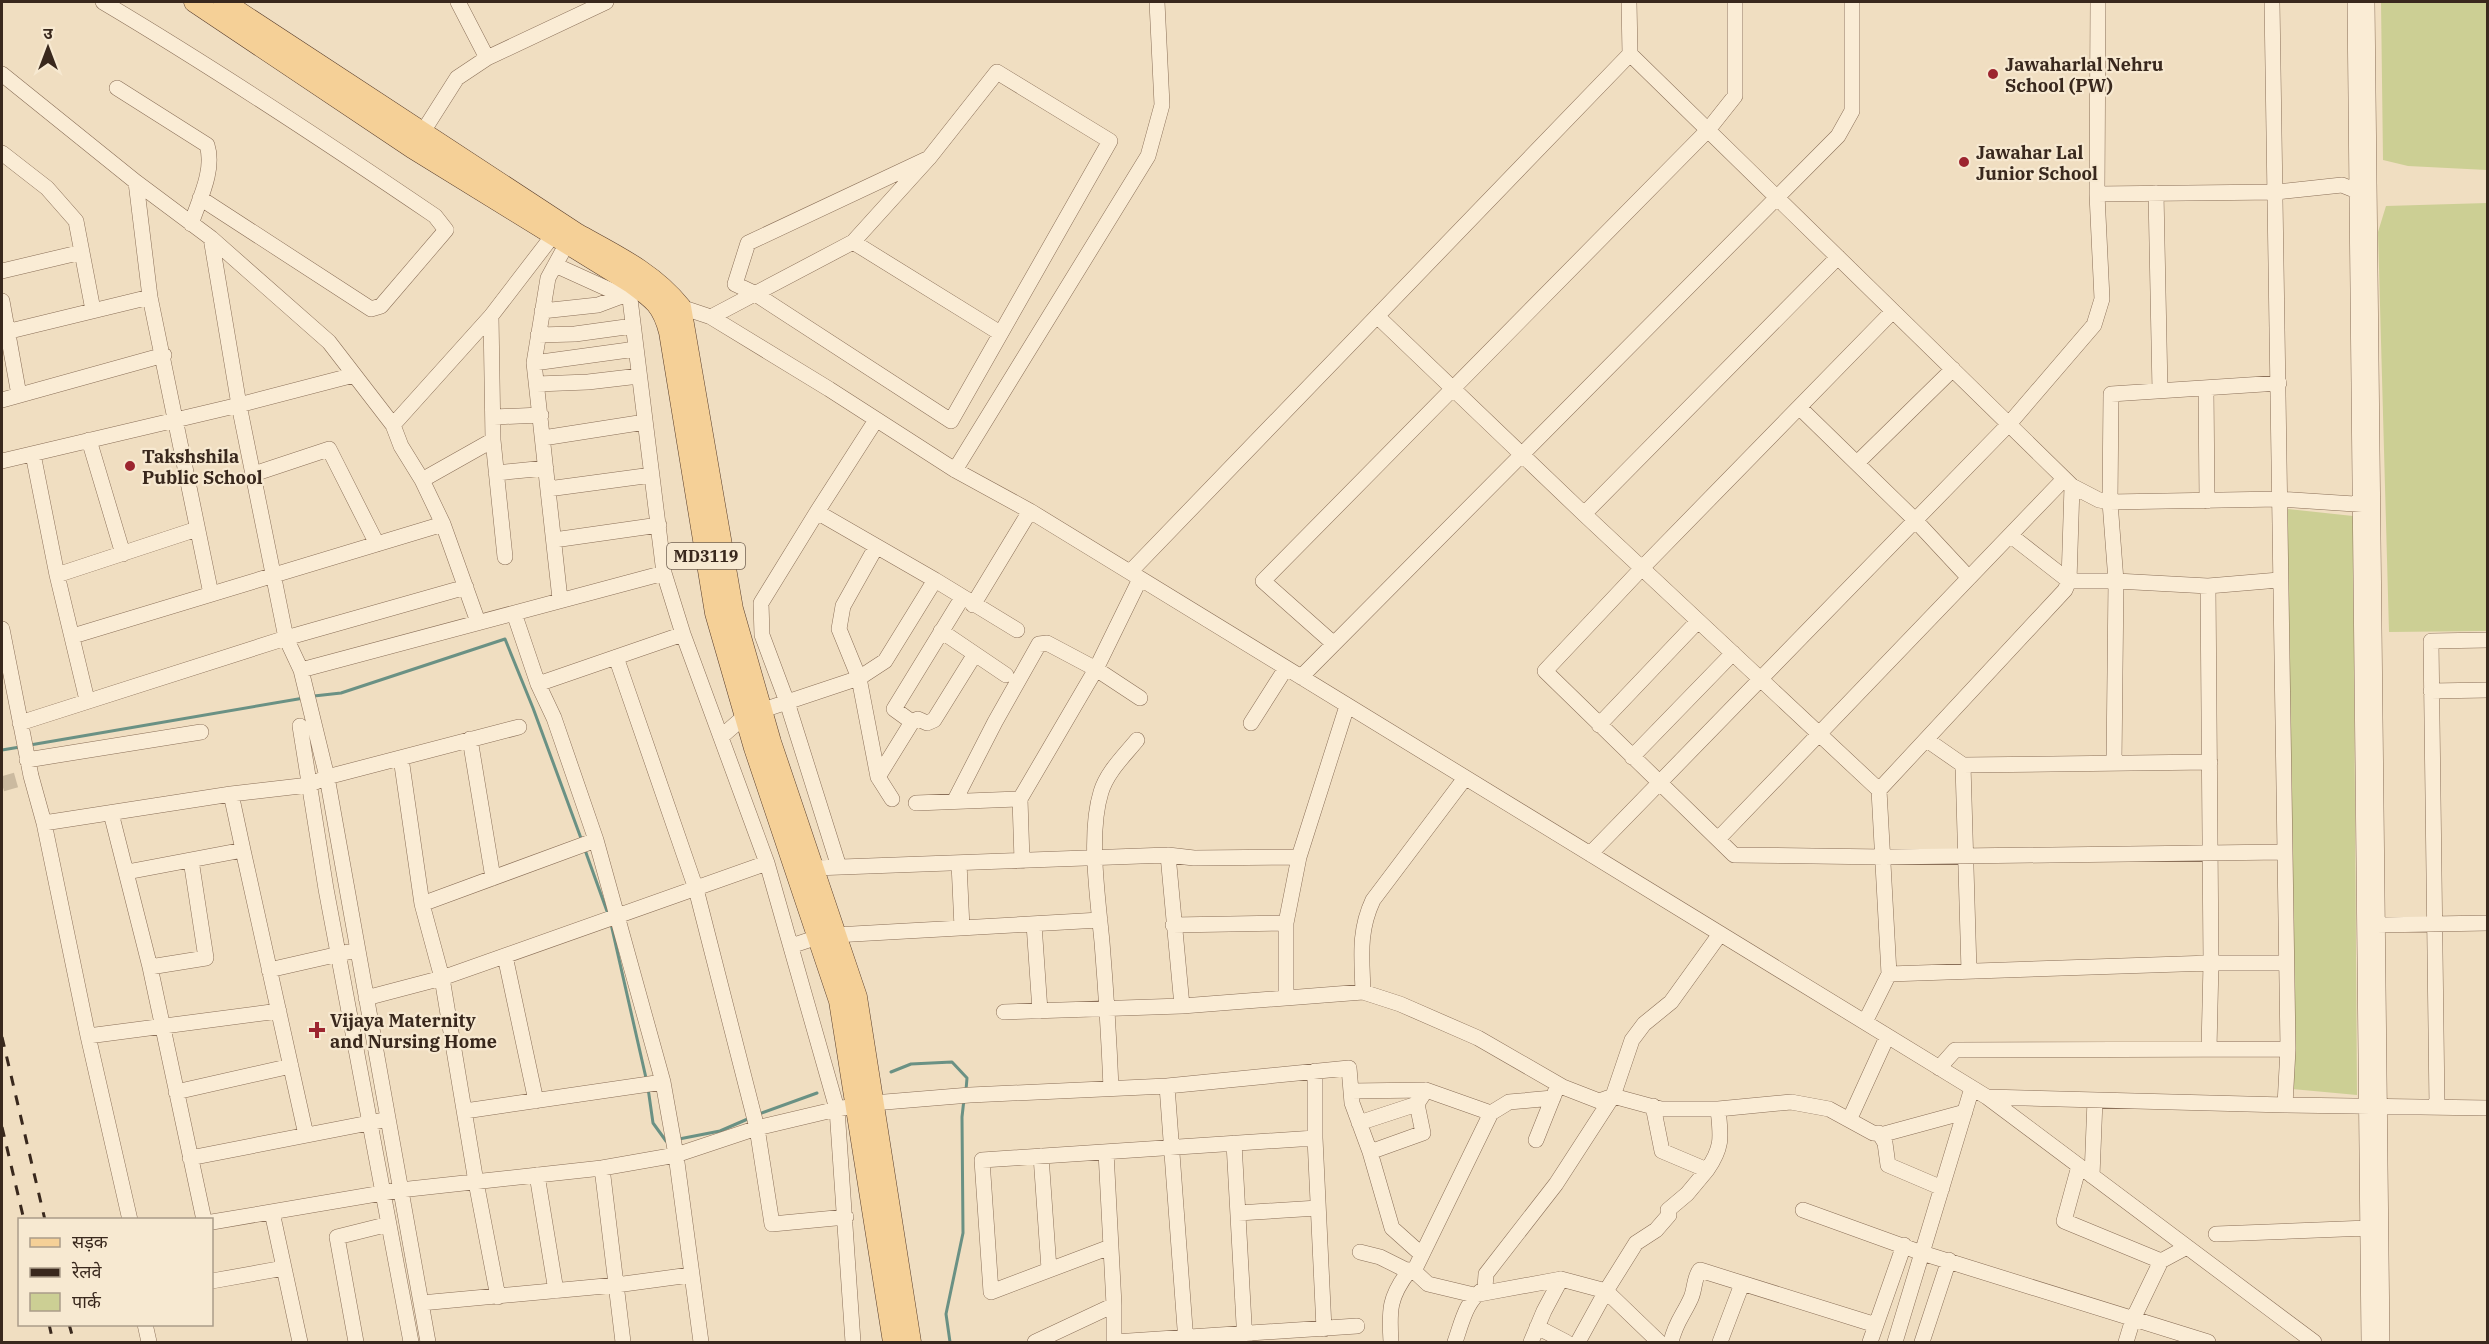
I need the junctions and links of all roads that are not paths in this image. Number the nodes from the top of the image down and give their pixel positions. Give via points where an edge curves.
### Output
1 (103, 2) edge
2 (194, 2) edge
3 (224, 2) edge
4 (458, 2) edge
5 (606, 2) edge
6 (1157, 2) edge
7 (1629, 2) edge
8 (1735, 2) edge
9 (1852, 2) edge
10 (2097, 2) edge
11 (2272, 2) edge
12 (2355, 2) edge
13 (2367, 2) edge
14 (575, 8) edge
15 (1630, 54) junction
16 (487, 58) junction
17 (2, 74) edge
18 (117, 88) dead end
19 (1708, 129) junction
20 (417, 140) junction
21 (2, 153) edge
22 (929, 158) junction
23 (2363, 172) junction
24 (136, 182) junction
25 (2342, 185) junction
26 (2364, 190) junction
27 (2277, 192) junction
28 (2156, 193) junction
29 (2097, 195) junction
30 (1778, 197) junction
31 (200, 198) junction
32 (192, 224) junction
33 (565, 236) junction
34 (211, 238) junction
35 (853, 242) junction
36 (82, 252) junction
37 (1838, 257) junction
38 (555, 265) junction
39 (2, 271) edge
40 (630, 286) junction
41 (754, 293) junction
42 (150, 297) junction
43 (2, 301) edge
44 (672, 309) junction
45 (93, 310) junction
46 (542, 311) junction
47 (1893, 311) junction
48 (490, 316) junction
49 (1377, 316) junction
50 (711, 317) junction
51 (633, 326) junction
52 (6, 332) junction
53 (1000, 333) junction
54 (538, 335) junction
55 (636, 349) junction
56 (164, 355) junction
57 (534, 363) junction
58 (1953, 369) junction
59 (354, 375) junction
60 (639, 376) junction
61 (2278, 383) junction
62 (537, 384) junction
63 (2206, 388) junction
64 (1452, 389) junction
65 (2160, 391) junction
66 (19, 395) junction
67 (2, 400) edge
68 (239, 405) junction
69 (1800, 408) junction
70 (541, 415) junction
71 (494, 417) junction
72 (174, 419) junction
73 (876, 420) junction
74 (645, 422) junction
75 (2008, 424) junction
76 (393, 425) junction
77 (543, 438) junction
78 (89, 440) junction
79 (493, 440) junction
80 (33, 454) junction
81 (1522, 455) junction
82 (2, 461) edge
83 (1857, 463) junction
84 (546, 468) junction
85 (955, 470) junction
86 (496, 472) junction
87 (254, 474) junction
88 (652, 475) junction
89 (422, 480) junction
90 (2068, 482) junction
91 (548, 489) junction
92 (2279, 499) junction
93 (2207, 501) junction
94 (2110, 502) junction
95 (2367, 505) junction
96 (1030, 511) junction
97 (816, 512) junction
98 (1584, 514) junction
99 (1915, 520) junction
100 (443, 524) junction
101 (659, 525) junction
102 (197, 529) junction
103 (2010, 535) junction
104 (554, 540) junction
105 (377, 544) junction
106 (876, 547) junction
107 (123, 554) junction
108 (506, 557) dead end
109 (1642, 568) junction
110 (664, 573) junction
111 (57, 575) junction
112 (274, 575) junction
113 (1135, 575) junction
114 (1969, 578) junction
115 (935, 579) junction
116 (2279, 579) junction
117 (2069, 581) junction
118 (2116, 581) junction
119 (2208, 586) junction
120 (466, 587) junction
121 (211, 594) junction
122 (560, 599) junction
123 (967, 602) junction
124 (514, 613) junction
125 (478, 621) junction
126 (1698, 621) junction
127 (2, 629) edge
128 (1017, 630) dead end
129 (941, 631) junction
130 (684, 634) junction
131 (73, 636) junction
132 (286, 638) junction
133 (2487, 640) edge
134 (1334, 644) junction
135 (1733, 653) junction
136 (975, 654) junction
137 (616, 657) junction
138 (1286, 668) junction
139 (1095, 669) junction
140 (1006, 675) dead end
141 (303, 677) junction
142 (1301, 677) junction
143 (859, 678) junction
144 (1760, 679) junction
145 (538, 684) junction
146 (2487, 690) edge
147 (2431, 691) junction
148 (1140, 698) dead end
149 (87, 700) junction
150 (787, 702) junction
151 (1347, 706) junction
152 (754, 713) junction
153 (912, 722) junction
154 (1251, 723) dead end
155 (1599, 724) junction
156 (300, 726) dead end
157 (519, 727) dead end
158 (21, 728) junction
159 (201, 732) dead end
160 (1819, 734) junction
161 (722, 736) junction
162 (471, 739) junction
163 (1137, 740) dead end
164 (1927, 740) junction
165 (26, 755) junction
166 (1632, 757) junction
167 (401, 759) junction
168 (2210, 762) junction
169 (2114, 763) junction
170 (1963, 765) junction
171 (327, 777) junction
172 (878, 777) junction
173 (1466, 778) junction
174 (1659, 783) junction
175 (309, 785) junction
176 (1879, 790) junction
177 (231, 794) junction
178 (892, 799) dead end
179 (1020, 799) junction
180 (954, 800) junction
181 (916, 803) dead end
182 (111, 813) junction
183 (44, 823) junction
184 (1719, 838) junction
185 (596, 840) junction
186 (243, 850) junction
187 (2210, 852) junction
188 (2283, 852) junction
189 (1590, 854) junction
190 (1168, 855) junction
191 (1966, 856) junction
192 (1299, 857) junction
193 (1884, 857) junction
194 (1094, 859) junction
195 (191, 860) junction
196 (1022, 861) junction
197 (960, 863) junction
198 (767, 864) junction
199 (839, 867) junction
200 (814, 868) junction
201 (127, 872) junction
202 (493, 878) junction
203 (696, 889) junction
204 (422, 904) junction
205 (613, 918) junction
206 (1100, 920) junction
207 (1286, 923) junction
208 (2487, 923) edge
209 (1034, 924) junction
210 (2435, 924) junction
211 (1173, 925) junction
212 (2377, 925) junction
213 (962, 928) junction
214 (1720, 934) junction
215 (827, 936) junction
216 (791, 946) junction
217 (356, 950) junction
218 (338, 954) junction
219 (505, 956) junction
220 (2211, 963) junction
221 (2285, 963) junction
222 (150, 967) junction
223 (269, 970) junction
224 (1969, 971) junction
225 (1889, 974) junction
226 (442, 978) junction
227 (1363, 992) junction
228 (1286, 998) junction
229 (367, 1005) junction
230 (1182, 1006) junction
231 (1108, 1010) junction
232 (279, 1011) junction
233 (1040, 1011) junction
234 (1004, 1012) dead end
235 (351, 1017) junction
236 (1865, 1022) junction
237 (161, 1026) junction
238 (88, 1036) junction
239 (1887, 1037) junction
240 (2209, 1049) junction
241 (2288, 1049) junction
242 (291, 1066) junction
243 (1939, 1068) junction
244 (1315, 1071) junction
245 (663, 1082) junction
246 (1167, 1086) junction
247 (1111, 1088) junction
248 (1972, 1088) junction
249 (1351, 1090) junction
250 (1426, 1090) junction
251 (176, 1092) junction
252 (1556, 1092) junction
253 (1613, 1096) junction
254 (1987, 1097) junction
255 (2095, 1100) junction
256 (536, 1101) junction
257 (1417, 1104) junction
258 (855, 1106) junction
259 (1653, 1106) junction
260 (2284, 1106) junction
261 (2373, 1107) junction
262 (2437, 1107) junction
263 (2487, 1108) edge
264 (1718, 1109) junction
265 (465, 1111) junction
266 (1965, 1112) junction
267 (1491, 1113) junction
268 (1847, 1118) junction
269 (387, 1120) junction
270 (371, 1122) junction
271 (1359, 1122) junction
272 (757, 1128) junction
273 (1879, 1133) junction
274 (306, 1135) junction
275 (1315, 1138) junction
276 (1536, 1140) dead end
277 (674, 1143) junction
278 (1234, 1143) junction
279 (1170, 1148) junction
280 (1106, 1152) junction
281 (1370, 1152) junction
282 (1041, 1156) junction
283 (190, 1158) junction
284 (2079, 1166) junction
285 (602, 1168) junction
286 (1707, 1170) junction
287 (537, 1174) junction
288 (2092, 1176) junction
289 (476, 1182) junction
290 (1942, 1188) junction
291 (400, 1190) junction
292 (384, 1192) junction
293 (1318, 1208) junction
294 (1803, 1210) dead end
295 (272, 1212) junction
296 (1238, 1213) junction
297 (846, 1216) junction
298 (130, 1218) edge
299 (204, 1218) edge
300 (213, 1222) edge
301 (389, 1224) junction
302 (2368, 1228) junction
303 (2216, 1234) dead end
304 (1904, 1245) junction
305 (1110, 1246) junction
306 (2187, 1247) junction
307 (1360, 1252) dead end
308 (1922, 1253) junction
309 (1421, 1254) junction
310 (1949, 1260) junction
311 (2161, 1261) junction
312 (284, 1268) junction
313 (1049, 1269) junction
314 (1412, 1271) junction
315 (690, 1275) junction
316 (1561, 1279) junction
317 (213, 1281) edge
318 (1742, 1284) junction
319 (616, 1285) junction
320 (556, 1291) junction
321 (1606, 1291) junction
322 (1474, 1295) junction
323 (498, 1297) junction
324 (421, 1304) junction
325 (1114, 1305) junction
326 (2133, 1318) junction
327 (1876, 1325) junction
328 (145, 1326) edge
329 (1358, 1326) dead end
330 (1537, 1327) junction
331 (1324, 1329) junction
332 (1056, 1338) edge
333 (1245, 1338) edge
334 (1186, 1340) edge
335 (149, 1342) edge
336 (300, 1342) edge
337 (356, 1342) edge
338 (411, 1342) edge
339 (428, 1342) edge
340 (623, 1342) edge
341 (701, 1342) edge
342 (853, 1342) edge
343 (893, 1342) edge
344 (911, 1342) edge
345 (1035, 1342) edge
346 (1114, 1342) edge
347 (1391, 1342) edge
348 (1455, 1342) edge
349 (1531, 1342) edge
350 (1566, 1342) edge
351 (1578, 1342) edge
352 (1660, 1342) edge
353 (1720, 1342) edge
354 (1870, 1342) edge
355 (1895, 1342) edge
356 (1922, 1342) edge
357 (2126, 1342) edge
358 (2208, 1342) edge
359 (2314, 1342) edge
360 (2369, 1342) edge
361 (2382, 1342) edge

1 - 31 street via 196,57 349,158 435,216 446,230 381,306 371,309
2 - 20 main road
3 - 20 main road
4 - 16 street
5 - 14 street
6 - 85 street via 1162,105 1148,156
7 - 15 street
8 - 19 street via 1736,96
9 - 30 street via 1852,111 1838,136
10 - 29 street
11 - 27 street
12 - 23 street
13 - 23 street
14 - 16 street
15 - 19 street
15 - 49 street
16 - 20 street via 457,78
17 - 24 street
18 - 31 street via 207,145 210,156
19 - 30 street
19 - 64 street
20 - 33 main road
21 - 36 street via 46,188 76,221
22 - 35 street
22 - 41 street via 748,243 735,284
22 - 53 street via 997,72 1110,141
23 - 25 street
23 - 26 street
24 - 32 street
24 - 42 street
25 - 26 street
25 - 27 street
26 - 95 street
27 - 28 street
27 - 61 street
28 - 29 street
28 - 65 street
29 - 75 street via 2102,299 2094,325
30 - 37 street
30 - 81 street
31 - 32 street
32 - 34 street
33 - 38 street
33 - 40 main road
33 - 48 street
34 - 59 street via 329,342
34 - 68 street
35 - 41 street
35 - 53 street
36 - 39 street
36 - 45 street
37 - 47 street
37 - 98 street
38 - 40 street
38 - 46 street via 548,278
40 - 44 main road via 657,281
40 - 46 street via 598,305
40 - 51 street
41 - 50 street
41 - 53 street via 951,421
42 - 45 street
42 - 56 street
43 - 52 street
44 - 50 street
44 - 152 main road, MD3119
45 - 52 street
46 - 54 street
47 - 58 street
47 - 69 street
48 - 71 street
48 - 76 street
49 - 64 street
49 - 113 street
50 - 73 street
51 - 54 street
51 - 55 street
52 - 66 street
54 - 57 street
55 - 57 street
55 - 60 street
56 - 66 street
56 - 72 street
57 - 62 street
58 - 75 street
58 - 83 street
59 - 68 street
59 - 76 street
60 - 62 street
60 - 74 street
61 - 63 street
61 - 92 street
62 - 70 street
63 - 65 street
63 - 93 street
64 - 81 street
64 - 134 street via 1263,581
65 - 94 street via 2111,394
66 - 67 street
68 - 72 street
68 - 87 street
69 - 83 street
69 - 109 street
70 - 71 street
70 - 77 street
71 - 79 street
72 - 78 street
72 - 102 street
73 - 85 street
73 - 97 street
74 - 77 street
74 - 88 street
75 - 90 street
75 - 99 street
76 - 89 street
77 - 84 street
78 - 80 street
78 - 107 street
79 - 86 street
79 - 89 street
80 - 82 street
80 - 111 street
81 - 98 street
81 - 134 street
83 - 99 street
84 - 86 street
84 - 91 street
85 - 96 street
86 - 108 street
87 - 105 street via 329,449
87 - 112 street
88 - 91 street
88 - 101 street
89 - 100 street
90 - 94 street
90 - 103 street
90 - 117 street
91 - 104 street
92 - 93 street
92 - 95 street
92 - 116 street
93 - 94 street
94 - 118 street
95 - 212 street
95 - 261 street
96 - 113 street
96 - 123 street
97 - 106 street
97 - 150 street via 761,603 762,635
98 - 109 street
99 - 114 street
99 - 144 street
100 - 105 street
100 - 120 street
101 - 104 street
101 - 110 street
102 - 107 street
102 - 121 street
103 - 114 street
103 - 117 street
104 - 122 street
105 - 112 street
106 - 115 street
106 - 143 street via 843,606 839,629
107 - 111 street
109 - 126 street
109 - 155 street via 1545,671
110 - 122 street
110 - 130 street
111 - 131 street
112 - 121 street
112 - 132 street
113 - 138 street
113 - 139 street
114 - 160 street
115 - 123 street
115 - 143 street via 885,661
116 - 119 street
116 - 188 street
117 - 118 street
117 - 164 street via 2065,590
118 - 119 street
118 - 169 street
119 - 168 street
120 - 125 street
120 - 132 street
121 - 131 street
122 - 124 street
123 - 128 street
123 - 129 street
124 - 125 street
124 - 145 street
125 - 141 street
126 - 135 street
126 - 155 street
127 - 158 street
129 - 136 street
129 - 153 street via 894,709
130 - 137 street
130 - 161 street
131 - 149 street
132 - 141 street
132 - 149 street
133 - 147 street via 2430,641
134 - 142 street
135 - 144 street
135 - 166 street
136 - 140 street
136 - 153 street via 934,720
137 - 145 street
137 - 203 street
138 - 142 street
138 - 154 street
139 - 148 street
139 - 179 street
139 - 180 street via 1047,643 1039,644
141 - 171 street
142 - 151 street
143 - 150 street
143 - 172 street
144 - 160 street
144 - 174 street
145 - 185 street via 554,718
146 - 147 street
147 - 210 street
149 - 158 street
150 - 152 street
150 - 199 street
151 - 173 street
151 - 192 street
152 - 161 street
152 - 200 main road, MD3119
152 - 215 main road, MD3119
153 - 172 street
155 - 166 street
156 - 175 street
157 - 162 street
158 - 165 street
159 - 165 street
160 - 176 street
160 - 184 street
161 - 198 street
162 - 167 street
162 - 202 street
163 - 194 street via 1101,791
164 - 170 street
164 - 176 street
165 - 183 street via 24,778
166 - 174 street
167 - 171 street
167 - 204 street
168 - 169 street
168 - 187 street
169 - 170 street
170 - 191 street
171 - 175 street
171 - 217 street
172 - 178 street
173 - 189 street
173 - 227 street via 1372,900 1361,939
174 - 184 street
174 - 189 street
175 - 177 street
175 - 218 street
176 - 193 street
177 - 182 street
177 - 186 street
179 - 180 street
179 - 196 street
180 - 181 street
182 - 183 street
182 - 201 street
183 - 238 street
184 - 193 street via 1734,855
185 - 202 street
185 - 205 street
186 - 195 street
186 - 223 street
187 - 188 street
187 - 191 street
187 - 220 street
188 - 221 street
189 - 214 street
190 - 192 street
190 - 194 street
190 - 211 street
191 - 193 street
191 - 224 street
192 - 207 street
193 - 225 street
194 - 196 street
194 - 206 street
195 - 201 street
195 - 222 street via 206,958
196 - 197 street
197 - 199 street
197 - 213 street
198 - 203 street
198 - 216 street
199 - 200 street
200 - 215 main road, MD3119
201 - 222 street
202 - 204 street
203 - 205 street
203 - 272 street
204 - 226 street
205 - 219 street
205 - 245 street
206 - 209 street
206 - 231 street
207 - 211 street
207 - 228 street
208 - 210 street
209 - 213 street
209 - 233 street
210 - 212 street
210 - 262 street
211 - 230 street
212 - 261 street
213 - 215 street
214 - 236 street
214 - 253 street via 1671,1002 1644,1024 1632,1040
215 - 216 street
215 - 258 main road, MD3119 via 857,997
216 - 258 street
217 - 218 street
217 - 229 street
218 - 223 street
218 - 235 street
219 - 226 street
219 - 256 street
220 - 221 street
220 - 224 street
220 - 240 street
221 - 241 street
222 - 237 street
223 - 232 street
224 - 225 street
225 - 236 street
226 - 229 street
226 - 265 street
227 - 228 street
227 - 252 street via 1478,1038
228 - 230 street
229 - 235 street
229 - 269 street
230 - 231 street
231 - 233 street
231 - 247 street
232 - 237 street
232 - 242 street
233 - 234 street
235 - 270 street
236 - 239 street
237 - 238 street
237 - 251 street
238 - 298 street
239 - 243 street
239 - 268 street
240 - 241 street
240 - 243 street via 1955,1050
241 - 260 street
242 - 251 street
242 - 274 street
243 - 248 street
244 - 246 street
244 - 249 street via 1349,1068
244 - 275 street
245 - 256 street
245 - 277 street
246 - 247 street
246 - 279 street
247 - 258 street via 943,1096
248 - 254 street
248 - 266 street
249 - 250 street
249 - 271 street
250 - 257 street
250 - 267 street
251 - 283 street
252 - 253 street via 1599,1101
252 - 267 street via 1509,1102
252 - 276 street
253 - 259 street
253 - 322 street via 1556,1184 1486,1274 1485,1288
254 - 255 street
254 - 284 street
255 - 260 street
255 - 288 street
256 - 265 street
257 - 271 street
257 - 281 street via 1423,1133
258 - 272 street
258 - 297 street
258 - 343 main road, MD3119
258 - 344 main road, MD3119
259 - 264 street
259 - 286 street via 1662,1151
260 - 261 street
261 - 262 street
261 - 302 street
261 - 361 street
262 - 263 street
264 - 268 street via 1791,1102 1829,1109
264 - 286 street via 1721,1139 1718,1155
265 - 289 street
266 - 273 street
266 - 290 street
267 - 309 street
268 - 273 street
269 - 270 street
269 - 291 street
270 - 274 street
270 - 292 street
271 - 281 street
272 - 277 street
272 - 297 street via 772,1224
273 - 290 street via 1885,1143 1888,1165
274 - 283 street
275 - 278 street
275 - 293 street
277 - 285 street
277 - 315 street
278 - 279 street
278 - 296 street
279 - 280 street
279 - 334 street
280 - 282 street
280 - 305 street
281 - 309 street via 1392,1227
282 - 313 street
282 - 313 street via 982,1160 991,1292
283 - 299 street
284 - 288 street
284 - 311 street via 2064,1221
285 - 287 street
285 - 319 street
286 - 321 street via 1668,1210 1669,1215 1656,1230 1636,1243
287 - 289 street
287 - 320 street
288 - 306 street
289 - 291 street
289 - 323 street
290 - 308 street
291 - 292 street
291 - 324 street
292 - 295 street
292 - 301 street
293 - 296 street
293 - 331 street
294 - 304 street
295 - 300 street
295 - 312 street
296 - 333 street
297 - 342 street
301 - 337 street via 337,1237
301 - 338 street
302 - 303 street
302 - 360 street
304 - 308 street
304 - 327 street
305 - 313 street
305 - 325 street
306 - 311 street
306 - 359 street
307 - 314 street
308 - 310 street
308 - 355 street
309 - 314 street
310 - 326 street
310 - 356 street
311 - 326 street
312 - 317 street
312 - 336 street
314 - 322 street via 1432,1286
314 - 347 street via 1393,1294
315 - 319 street
315 - 341 street
316 - 321 street
316 - 322 street
316 - 330 street
318 - 327 street
318 - 352 street via 1701,1270 1690,1300
318 - 353 street
319 - 320 street
319 - 340 street
320 - 323 street
321 - 351 street
321 - 352 street
322 - 348 street
323 - 324 street
324 - 339 street
325 - 332 street
325 - 346 street
326 - 357 street
326 - 358 street
327 - 354 street
328 - 335 street
329 - 331 street
330 - 349 street
330 - 350 street
331 - 333 street
332 - 345 street
333 - 334 street
334 - 346 street

